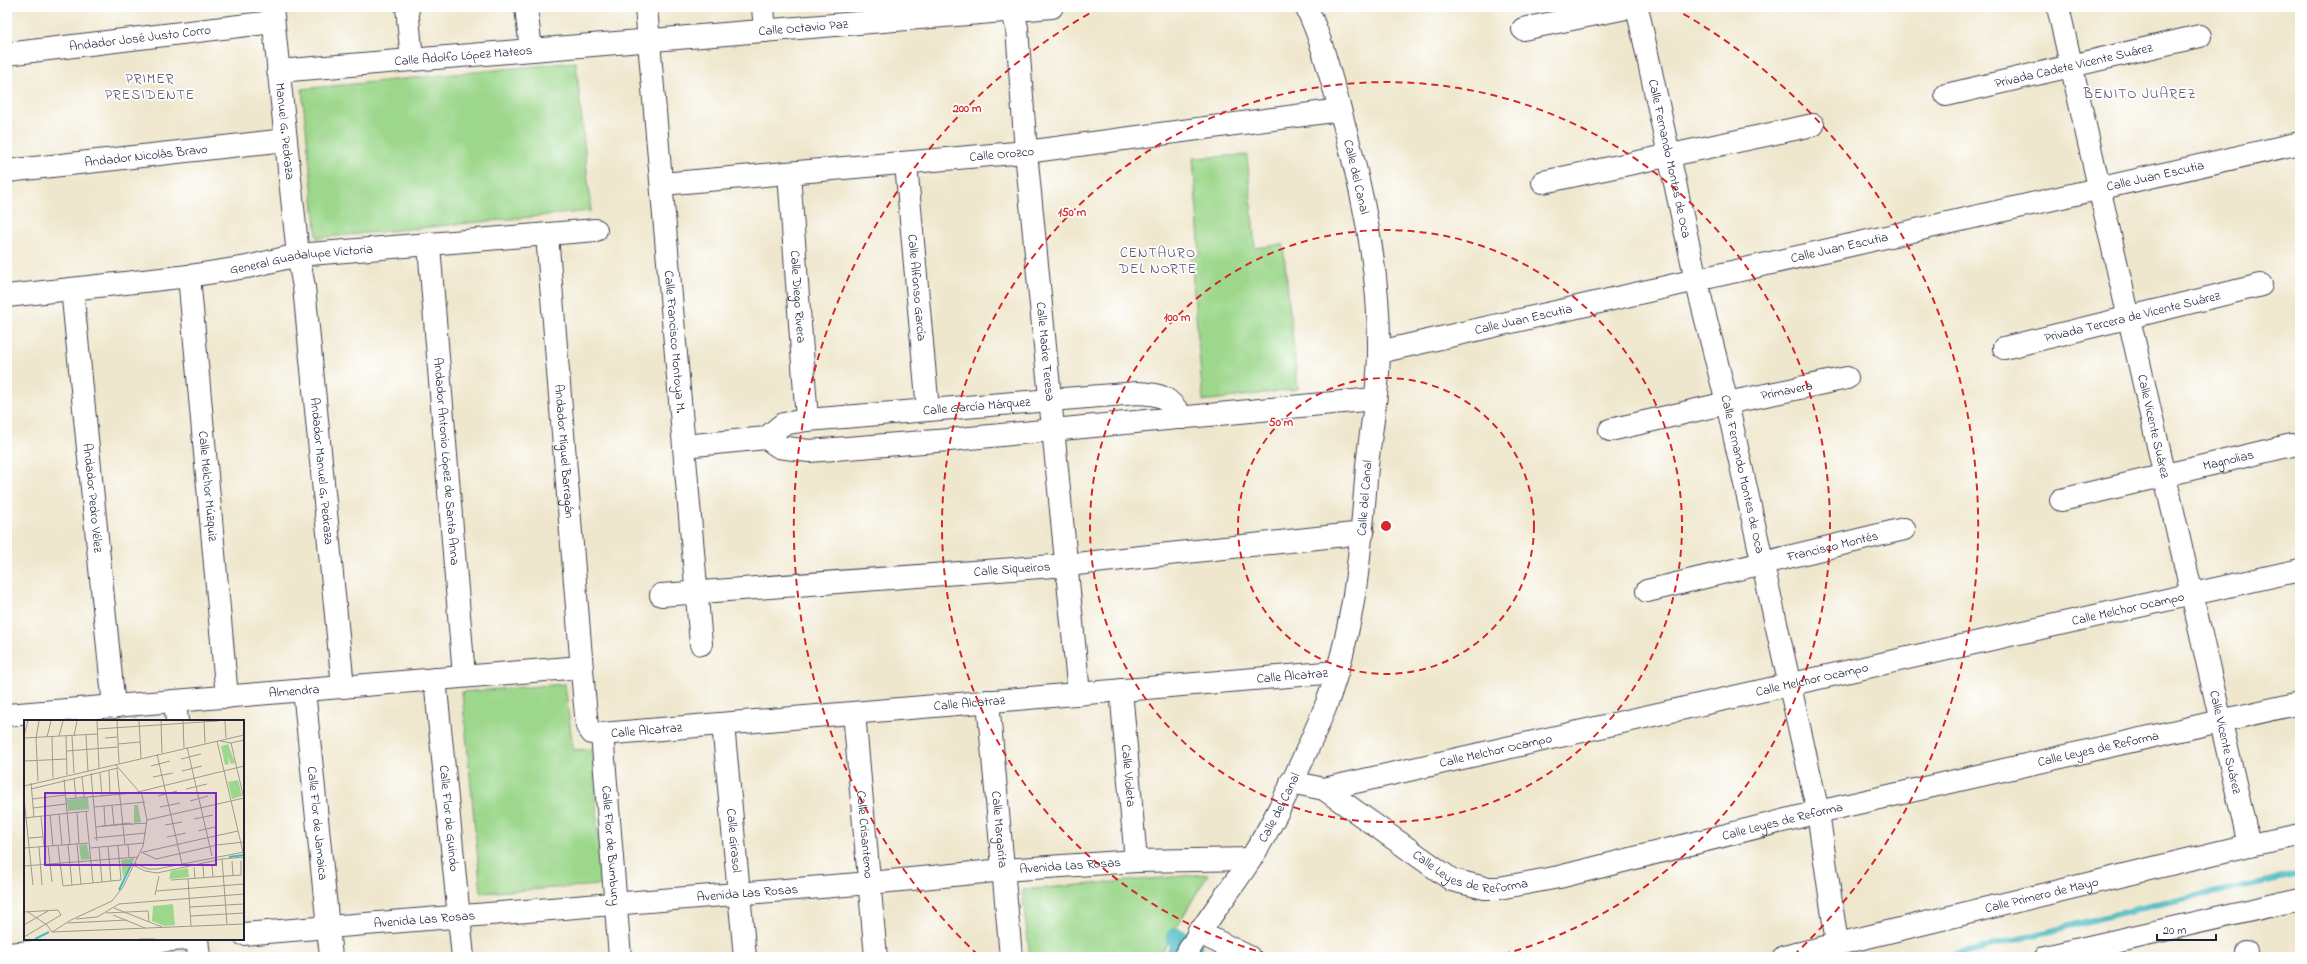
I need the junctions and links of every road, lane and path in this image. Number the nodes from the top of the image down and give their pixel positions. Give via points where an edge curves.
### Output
1 (407, 7) edge
2 (526, 7) edge
3 (646, 7) edge
4 (763, 7) edge
5 (1052, 7) edge
6 (1306, 7) edge
7 (1631, 7) edge
8 (1637, 7) edge
9 (2058, 7) edge
10 (1009, 9) edge
11 (876, 14) edge
12 (272, 15) edge
13 (1523, 29) dead end
14 (765, 31) junction
15 (2200, 36) dead end
16 (650, 40) junction
17 (532, 50) junction
18 (7, 54) edge
19 (412, 60) junction
20 (2072, 66) junction
21 (278, 71) junction
22 (1946, 95) dead end
23 (1340, 110) junction
24 (1813, 125) dead end
25 (286, 140) junction
26 (2300, 143) edge
27 (1026, 152) junction
28 (1670, 156) junction
29 (906, 164) junction
30 (7, 171) edge
31 (788, 174) junction
32 (1543, 182) dead end
33 (662, 184) junction
34 (2100, 188) junction
35 (596, 230) dead end
36 (547, 235) junction
37 (428, 246) junction
38 (298, 255) junction
39 (189, 276) junction
40 (1696, 280) junction
41 (2261, 285) dead end
42 (72, 289) junction
43 (7, 296) edge
44 (2129, 317) junction
45 (2004, 348) dead end
46 (1379, 352) junction
47 (1847, 378) dead end
48 (1374, 399) junction
49 (1050, 400) junction
50 (1726, 403) junction
51 (928, 410) junction
52 (1183, 418) junction
53 (807, 420) junction
54 (1053, 429) junction
55 (1610, 430) dead end
56 (766, 438) junction
57 (684, 446) junction
58 (2292, 446) dead end
59 (2165, 475) junction
60 (2061, 500) dead end
61 (1904, 529) dead end
62 (1363, 533) junction
63 (1762, 564) junction
64 (1067, 565) junction
65 (2300, 570) edge
66 (1647, 591) dead end
67 (696, 594) junction
68 (661, 595) dead end
69 (2192, 595) junction
70 (701, 644) dead end
71 (581, 667) junction
72 (1337, 672) junction
73 (464, 676) junction
74 (435, 679) junction
75 (1789, 684) junction
76 (343, 687) junction
77 (304, 690) junction
78 (1122, 690) junction
79 (1079, 694) junction
80 (227, 697) junction
81 (988, 701) junction
82 (2300, 703) edge
83 (114, 707) junction
84 (176, 711) edge
85 (854, 713) junction
86 (7, 715) edge
87 (46, 717) edge
88 (2221, 721) junction
89 (723, 724) junction
90 (602, 734) junction
91 (1291, 782) junction
92 (1324, 789) junction
93 (1818, 812) junction
94 (2300, 835) edge
95 (2249, 845) junction
96 (1251, 859) junction
97 (1136, 861) junction
98 (1004, 870) junction
99 (870, 883) junction
100 (739, 894) junction
101 (2300, 899) edge
102 (616, 904) junction
103 (459, 917) junction
104 (328, 927) junction
105 (1198, 932) junction
106 (244, 934) edge
107 (172, 940) edge
108 (197, 940) edge
109 (1837, 944) junction
110 (71, 948) edge
111 (7, 954) edge
112 (199, 957) edge
113 (331, 957) edge
114 (463, 957) edge
115 (620, 957) edge
116 (745, 957) edge
117 (876, 957) edge
118 (1011, 957) edge
119 (1185, 957) edge
120 (1249, 957) edge
121 (1784, 957) edge
122 (2046, 957) edge

1 - 19 street
2 - 17 street
3 - 16 street, Calle Francisco Montoya M.
4 - 14 street
5 - 10 street, Calle Octavio Paz
6 - 23 street, Calle del Canal via 1324,54
7 - 13 street
8 - 28 street, Calle Fernando Montes de Oca
9 - 20 street, Calle Vicente Suárez
10 - 11 street, Calle Octavio Paz
10 - 27 street, Calle Madre Teresa via 1017,28
11 - 14 street, Calle Octavio Paz
12 - 18 street, Andador José Justo Corro
12 - 21 street, Manuel G. Pedraza
14 - 16 street, Calle Octavio Paz
15 - 20 street, Privada Cadete Vicente Suárez
16 - 17 street, Calle Adolfo López Mateos
16 - 33 street, Calle Francisco Montoya M.
17 - 19 street, Calle Adolfo López Mateos
19 - 21 street, Calle Adolfo López Mateos
20 - 22 street, Privada Cadete Vicente Suárez
20 - 34 street, Calle Vicente Suárez
21 - 25 street, Manuel G. Pedraza
23 - 27 street, Calle Orozco
23 - 46 street, Calle del Canal via 1365,213 1376,297
24 - 28 street
25 - 30 street, Andador Nicolás Bravo
25 - 38 street, Manuel G. Pedraza
26 - 34 street, Calle Juan Escutia
27 - 29 street, Calle Orozco
27 - 49 street, Calle Madre Teresa
28 - 32 street
28 - 40 street, Calle Fernando Montes de Oca
29 - 31 street, Calle Orozco
29 - 51 street, Calle Alfonso García
31 - 33 street, Calle Orozco
31 - 53 street, Calle Diego Rivera
33 - 57 street, Calle Francisco Montoya M.
34 - 40 street, Calle Juan Escutia
34 - 44 street, Calle Vicente Suárez
35 - 36 street, General Guadalupe Victoria
36 - 37 street, General Guadalupe Victoria
36 - 71 street, Andador Miguel Barragán
37 - 38 street, General Guadalupe Victoria
37 - 73 street, Andador Antonio López de Santa Anna
38 - 39 street, General Guadalupe Victoria via 247,267
38 - 76 street, Andador Manuel G. Pedraza via 304,286
39 - 42 street, General Guadalupe Victoria
39 - 80 street, Calle Melchor Múzquiz
40 - 46 street, Calle Juan Escutia
40 - 50 street, Calle Fernando Montes de Oca
41 - 44 street, Privada Tercera de Vicente Suárez
42 - 43 street, General Guadalupe Victoria
42 - 83 street, Andador Pedro Vélez
44 - 45 street, Privada Tercera de Vicente Suárez
44 - 59 street, Calle Vicente Suárez
46 - 48 street, Calle del Canal
47 - 50 street, Primavera
48 - 52 street
48 - 62 street, Calle del Canal
49 - 51 street, Calle García Márquez
49 - 52 street, Calle García Márquez via 1137,393 1156,394 1169,400
49 - 54 street, Calle Madre Teresa
50 - 55 street, Primavera
50 - 63 street, Calle Fernando Montes de Oca
51 - 53 street, Calle García Márquez
52 - 54 street
53 - 56 street, Calle García Márquez via 783,424
54 - 56 street via 809,451 779,447
54 - 64 street, Calle Madre Teresa
56 - 57 street
57 - 67 street, Calle Francisco Montoya M.
58 - 59 street, Magnolias
59 - 60 street, Magnolias
59 - 69 street, Calle Vicente Suárez
61 - 63 street, Francisco Montés
62 - 64 street, Calle Siqueiros
62 - 72 street, Calle del Canal via 1354,600
63 - 66 street, Francisco Montés
63 - 75 street, Calle Fernando Montes de Oca
64 - 67 street, Calle Siqueiros
64 - 79 street, Calle Madre Teresa
65 - 69 street, Calle Melchor Ocampo
67 - 68 street, Calle Siqueiros
67 - 70 street, Calle Francisco Montoya M.
69 - 75 street, Calle Melchor Ocampo
69 - 88 street, Calle Vicente Suárez
71 - 73 street, Almendra
71 - 90 street, Andador Miguel Barragán via 588,726 592,733
72 - 78 street, Calle Alcatraz
72 - 91 street, Calle del Canal via 1325,707
73 - 74 street, Almendra
74 - 76 street, Almendra
74 - 103 street, Calle Flor de Guindo
75 - 92 street, Calle Melchor Ocampo
75 - 93 street, Calle Fernando Montes de Oca
76 - 77 street, Almendra
77 - 80 street, Almendra
77 - 104 street, Calle Flor de Jamaica
78 - 79 street, Calle Alcatraz
78 - 97 street, Calle Violeta
79 - 81 street, Calle Alcatraz
80 - 84 street, Almendra
81 - 85 street, Calle Alcatraz
81 - 98 street, Calle Margarita
82 - 88 street, Calle Leyes de Reforma
83 - 84 street, Almendra
83 - 87 street, Almendra
85 - 89 street, Calle Alcatraz
85 - 99 street, Calle Crisantemo
86 - 87 street, Almendra
88 - 93 street, Calle Leyes de Reforma
88 - 95 street, Calle Vicente Suárez
89 - 90 street, Calle Alcatraz
89 - 100 street, Calle Girasol
90 - 102 street, Calle Flor de Bumbury
91 - 92 street, Calle Leyes de Reforma
91 - 96 street, Calle del Canal
92 - 93 street, Calle Leyes de Reforma via 1452,880 1484,888 1559,877
93 - 109 street, Calle Fernando Montes de Oca
94 - 95 street, Calle Primero de Mayo
95 - 109 street, Calle Primero de Mayo
96 - 97 street, Avenida Las Rosas
96 - 105 street, Calle del Canal
97 - 98 street, Avenida Las Rosas
98 - 99 street, Avenida Las Rosas
98 - 118 street, Calle Margarita
99 - 100 street, Avenida Las Rosas
99 - 117 street, Calle Crisantemo
100 - 102 street, Avenida Las Rosas
100 - 116 street, Calle Girasol
101 - 122 street
102 - 103 street, Avenida Las Rosas
102 - 115 street, Calle Flor de Bumbury
103 - 104 street, Avenida Las Rosas
103 - 114 street, Calle Flor de Guindo
104 - 106 street, Avenida Las Rosas
104 - 113 street, Calle Flor de Jamaica
105 - 119 street, Calle del Canal
105 - 120 street
107 - 110 street
108 - 112 street
109 - 121 street, Calle Primero de Mayo
110 - 111 street

